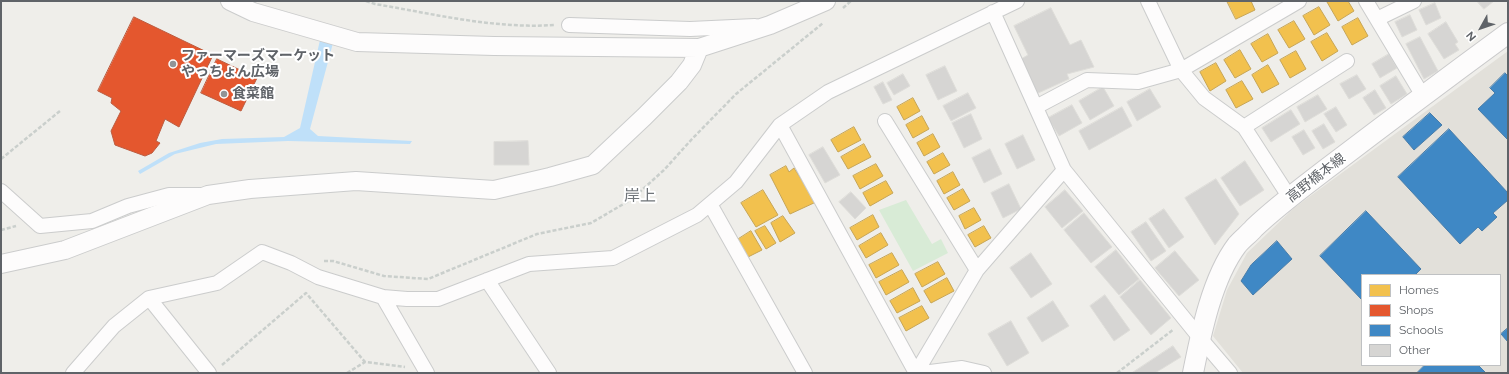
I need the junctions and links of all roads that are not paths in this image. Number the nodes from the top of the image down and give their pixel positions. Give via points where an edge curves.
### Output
1 (230, 1) edge
2 (826, 1) edge
3 (1017, 1) edge
4 (1148, 1) edge
5 (1299, 1) edge
6 (1366, 1) edge
7 (1414, 1) edge
8 (993, 12) junction
9 (1377, 19) junction
10 (569, 25) road end
11 (770, 25) junction
12 (1508, 33) edge
13 (699, 48) junction
14 (1347, 61) dead end
15 (1181, 70) junction
16 (1422, 96) junction
17 (1036, 107) junction
18 (885, 121) dead end
19 (780, 125) junction
20 (1244, 127) junction
21 (1064, 170) junction
22 (1, 190) edge
23 (208, 195) junction
24 (1290, 198) junction
25 (710, 204) junction
26 (1, 264) edge
27 (977, 270) junction
28 (487, 280) junction
29 (383, 297) junction
30 (149, 298) junction
31 (1200, 338) junction
32 (208, 371) edge
33 (426, 371) edge
34 (73, 373) edge
35 (548, 373) edge
36 (805, 373) edge
37 (916, 373) edge
38 (922, 373) edge
39 (984, 373) edge
40 (1192, 373) edge
41 (1230, 373) edge

1 - 13 street via 253,12 357,42
2 - 11 street
3 - 8 street
4 - 15 street
5 - 15 street
6 - 9 street
7 - 9 street
8 - 17 street
8 - 19 street via 828,92
9 - 16 street
10 - 11 street via 690,29
11 - 13 street
12 - 16 main road, 高野橋本線
13 - 23 street via 692,65 679,82 593,165 550,178 494,190 356,181 250,189
14 - 20 street
15 - 17 street via 1138,82 1087,80
15 - 20 street via 1204,98
16 - 24 main road, 高野橋本線
17 - 21 street
18 - 27 street
19 - 25 street via 736,182
19 - 37 street
20 - 24 street
21 - 27 street
21 - 31 street
22 - 23 street via 40,226 92,221 128,206 169,195
23 - 26 street via 65,250
24 - 31 main road, 高野橋本線 via 1237,245 1214,291
25 - 28 street via 697,215 613,258 529,264
25 - 36 street
27 - 37 street
28 - 29 street via 438,298
28 - 35 street
29 - 30 street via 318,276 262,252 217,283
29 - 33 street
30 - 32 street
30 - 34 street via 114,326
31 - 40 main road, 高野橋本線
31 - 41 street
38 - 39 street via 962,368

